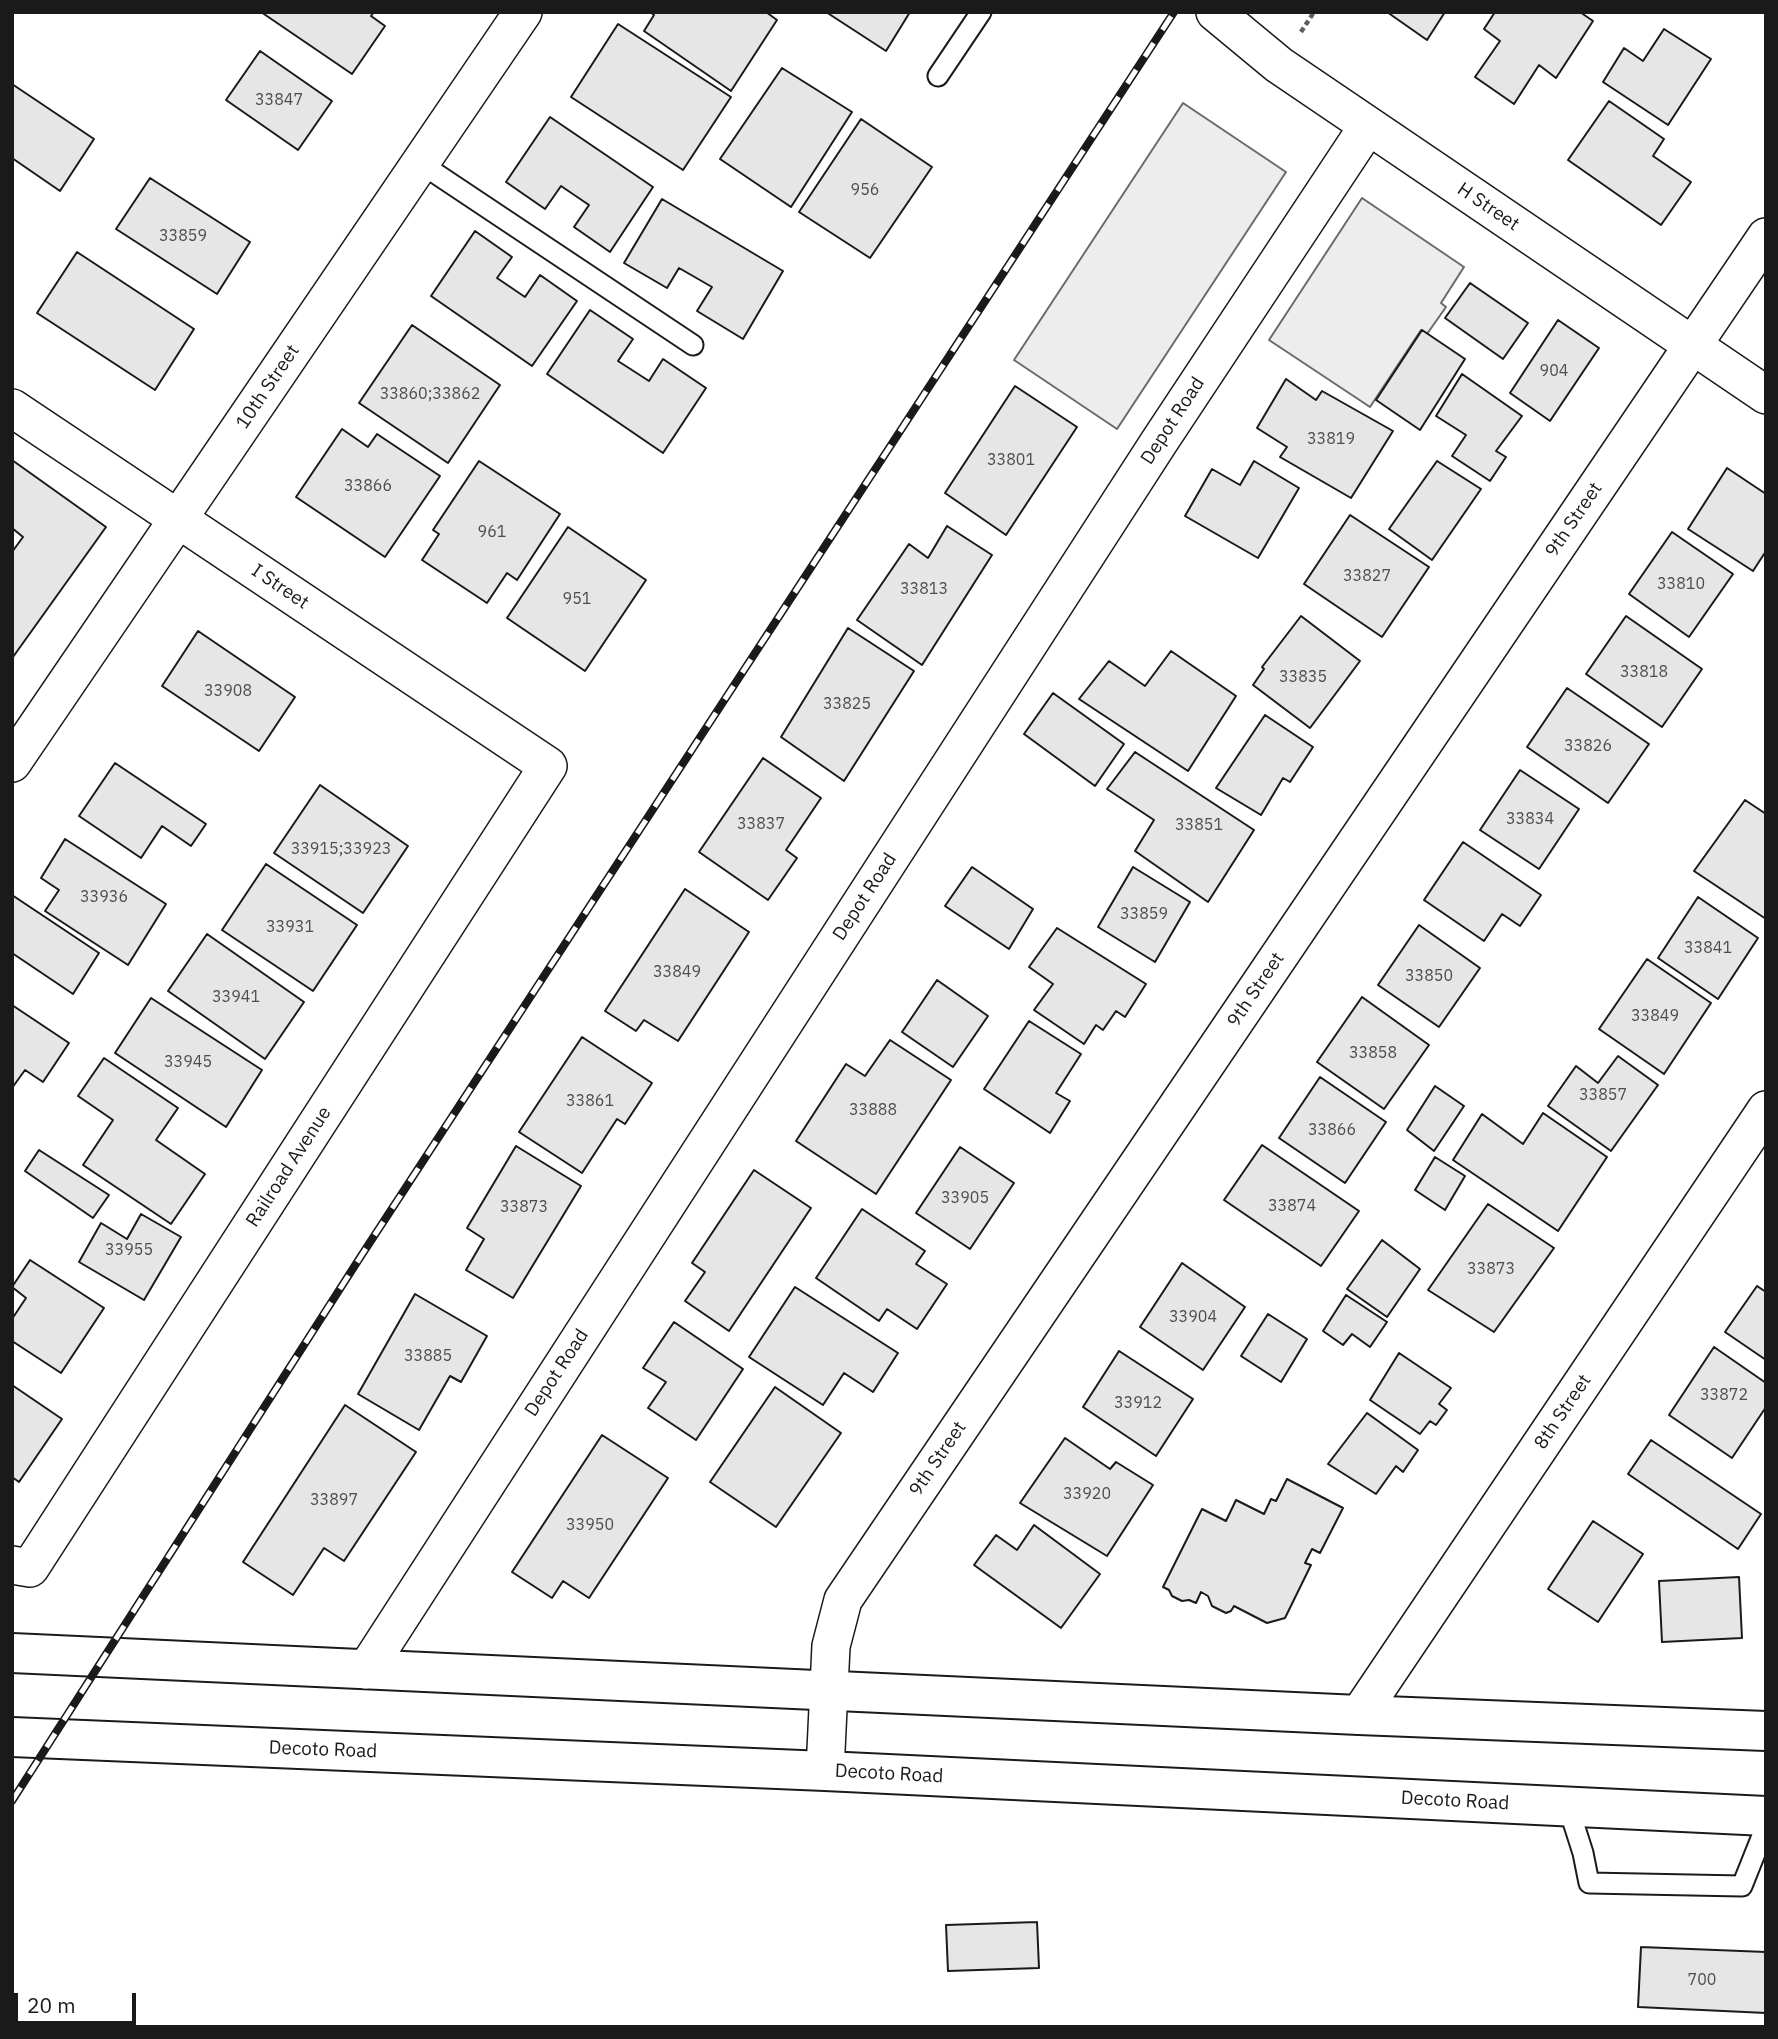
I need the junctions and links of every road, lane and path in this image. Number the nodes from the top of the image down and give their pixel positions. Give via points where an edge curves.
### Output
1 (523, 12) edge
2 (981, 12) edge
3 (1215, 12) edge
4 (938, 76) dead end
5 (1368, 127) junction
6 (421, 163) junction
7 (1766, 237) edge
8 (693, 345) dead end
9 (1692, 345) junction
10 (1766, 395) edge
11 (12, 408) edge
12 (178, 519) junction
13 (12, 763) edge
14 (548, 766) joint
15 (1766, 1110) edge
16 (21, 1567) edge
17 (12, 1653) edge
18 (366, 1670) junction
19 (828, 1690) junction
20 (1359, 1715) junction
21 (1766, 1731) edge
22 (12, 1737) edge
23 (825, 1771) junction
24 (1568, 1806) junction
25 (1766, 1816) edge
26 (1766, 1826) edge

1 - 6 street, 10th Street
2 - 4 lane
3 - 5 street, H Street via 1279,65
5 - 9 street, H Street
5 - 18 street, Depot Road via 1151,453
6 - 8 lane
6 - 12 street, 10th Street
7 - 9 street, 9th Street
9 - 10 street, H Street
9 - 19 street, 9th Street via 843,1600 831,1646
11 - 12 street, I Street
12 - 13 street, 10th Street
12 - 14 street, I Street
14 - 16 street, Railroad Avenue
15 - 20 street, 8th Street
17 - 18 main road
18 - 19 main road
19 - 20 main road
19 - 23 street, 9th Street
20 - 21 main road
22 - 23 main road, Decoto Road
23 - 24 main road, Decoto Road
24 - 25 main road, Decoto Road
24 - 26 lane via 1589,1883 1742,1886

